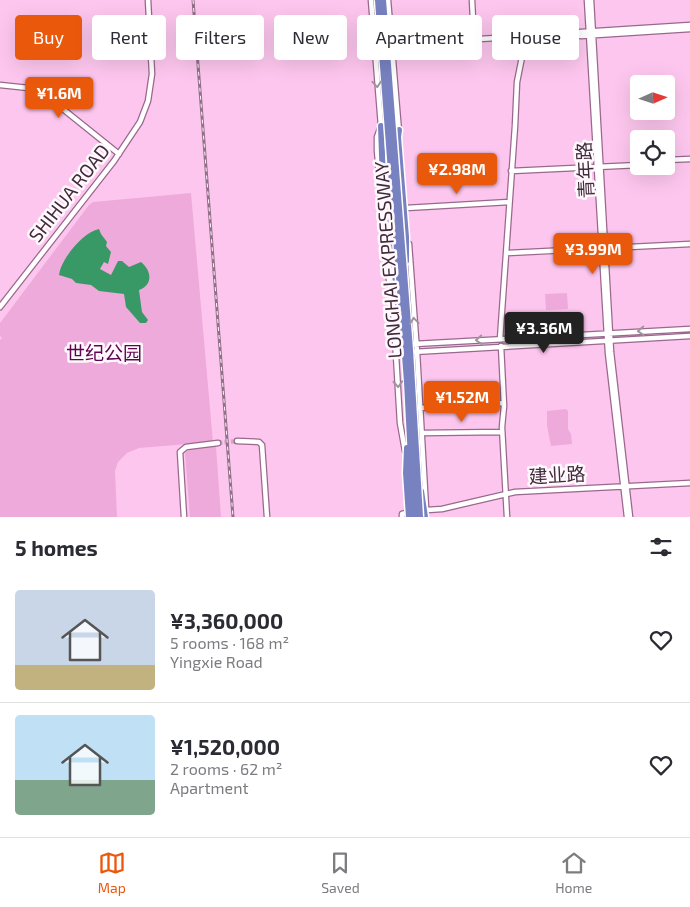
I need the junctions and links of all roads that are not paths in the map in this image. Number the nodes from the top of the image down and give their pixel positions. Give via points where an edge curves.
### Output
1 (148, 0) edge
2 (371, 0) edge
3 (378, 0) edge
4 (383, 0) edge
5 (388, 0) edge
6 (472, 0) edge
7 (587, 0) edge
8 (591, 0) edge
9 (372, 15) edge
10 (389, 15) edge
11 (473, 15) edge
12 (690, 27) edge
13 (592, 33) junction
14 (579, 34) edge
15 (375, 60) edge
16 (393, 60) edge
17 (521, 60) edge
18 (0, 85) edge
19 (381, 126) junction
20 (399, 130) junction
21 (118, 154) junction
22 (690, 161) edge
23 (675, 162) edge
24 (630, 164) edge
25 (598, 166) junction
26 (511, 171) junction
27 (509, 202) junction
28 (406, 208) junction
29 (690, 244) edge
30 (603, 249) junction
31 (506, 253) junction
32 (406, 289) junction
33 (0, 307) edge
34 (402, 316) junction
35 (690, 328) edge
36 (608, 333) junction
37 (690, 336) edge
38 (500, 339) junction
39 (609, 340) junction
40 (416, 344) junction
41 (396, 345) junction
42 (501, 346) junction
43 (417, 352) junction
44 (396, 353) junction
45 (504, 403) junction
46 (420, 408) junction
47 (502, 432) junction
48 (422, 433) junction
49 (237, 441) tunnel mouth
50 (218, 443) tunnel mouth
51 (418, 476) junction
52 (690, 483) edge
53 (625, 487) junction
54 (506, 494) junction
55 (426, 510) junction
56 (411, 516) edge
57 (184, 517) edge
58 (266, 517) edge
59 (402, 517) edge
60 (420, 517) edge
61 (426, 517) edge
62 (507, 517) edge
63 (628, 517) edge

1 - 21 street, SHIHUA ROAD via 153,63 151,87 140,122
2 - 9 street
3 - 34 highway, LONGHAI EXPRESSWAY, bridge
4 - 32 highway, LONGHAI EXPRESSWAY, bridge
5 - 10 street
6 - 11 street
7 - 13 street, 青年路
8 - 13 street, 青年路
12 - 13 street
13 - 14 street
13 - 25 street, 青年路
15 -> 19 street
16 - 20 street
17 - 26 street
18 - 21 street via 38,89
19 - 34 highway, bridge via 393,264
19 - 41 street via 377,150
20 - 28 street
20 - 32 highway, bridge
21 - 33 street, SHIHUA ROAD
22 - 23 street
24 - 25 street
25 - 26 street
25 - 30 street, 青年路
26 - 27 street
27 - 28 street
27 - 31 street
40 -> 28 street
29 - 30 street
30 - 31 street
30 - 36 street, 青年路
31 - 38 street
32 - 51 highway, LONGHAI EXPRESSWAY, bridge
34 - 56 highway, LONGHAI EXPRESSWAY, bridge
35 -> 36 street
36 - 38 street
36 - 39 street, 青年路
37 - 39 street
38 -> 40 street
39 - 42 street
39 - 53 street, 青年路
40 - 41 street
40 - 43 street
41 - 44 street
42 - 43 street
42 - 45 street
43 - 44 street
43 - 46 street
44 -> 56 street
45 - 46 street
45 - 47 street
46 - 48 street
47 - 48 street
47 - 54 street
48 - 55 street
49 - 58 street via 262,445
50 - 57 street via 186,446 180,452
51 - 60 highway, LONGHAI EXPRESSWAY, bridge
51 - 61 highway, bridge
52 - 53 street, 建业路
53 - 54 street, 建业路
53 - 63 street, 青年路
54 - 55 street, 建业路
54 - 62 street
55 - 61 street
56 - 59 street via 402,514

